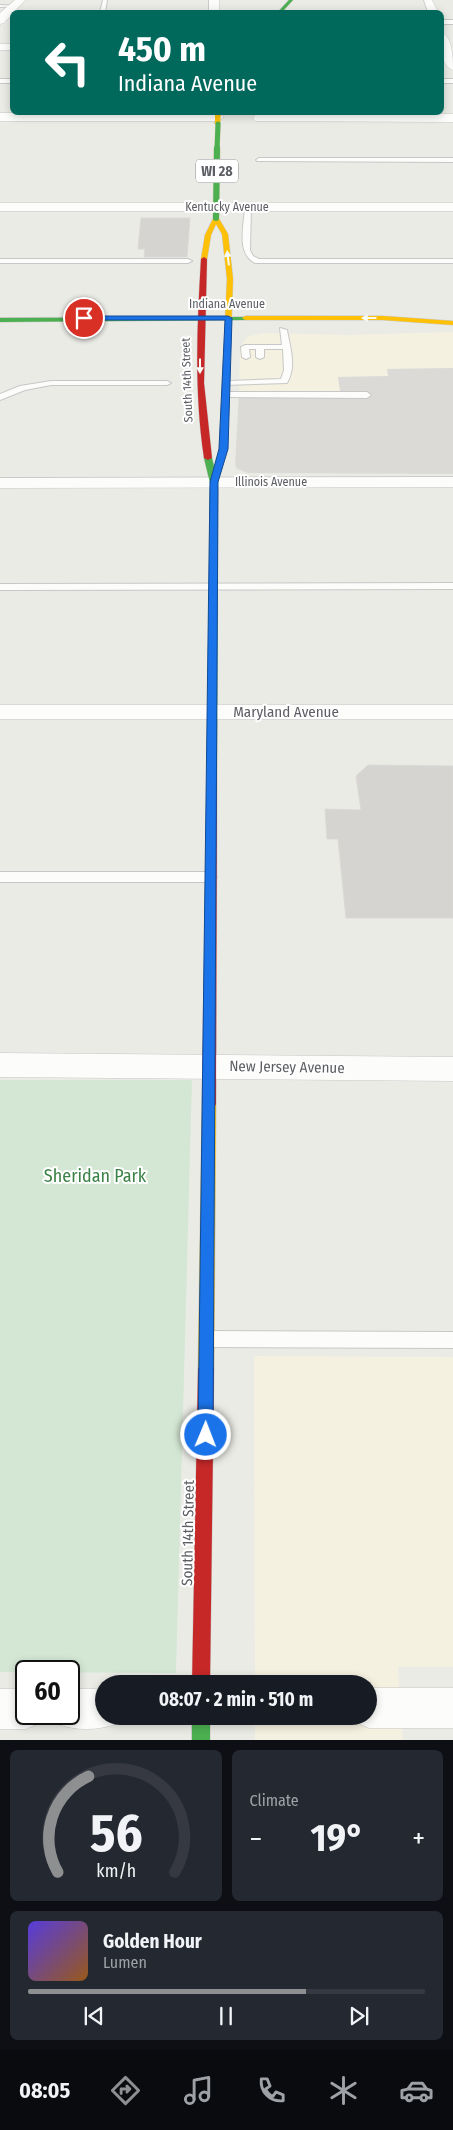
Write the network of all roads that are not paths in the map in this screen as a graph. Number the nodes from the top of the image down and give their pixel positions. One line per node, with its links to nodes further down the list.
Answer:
1 (291, 0): 4 (main road)
2 (18, 3): 3 (lane); 5 (street)
3 (0, 6)
4 (282, 10)
5 (0, 21)
6 (447, 47): 7 (street)
7 (453, 67)
8 (136, 115): 9 (street); 10 (street)
9 (0, 118)
10 (218, 118): 18 (main road, South 14th Street / WI 28, bridge)
11 (259, 118): 12 (street)
12 (453, 118)
13 (259, 160): 14 (lane)
14 (453, 160)
15 (0, 207): 16 (street, Kentucky Avenue)
16 (248, 207): 17 (street, Kentucky Avenue); 21 (lane)
17 (453, 207)
18 (216, 218): 22 (main road, South 14th Street / WI 28); 23 (main road, South 14th Street / WI 28, one-way to 18)
19 (0, 261): 20 (lane)
20 (188, 261)
21 (453, 261)
22 (200, 318): 23 (main road, Indiana Avenue); 24 (main road, Indiana Avenue); 27 (main road, South 14th Street / WI 28)
23 (228, 318): 25 (main road, Indiana Avenue, one-way to 23); 27 (main road, South 14th Street / WI 28)
24 (0, 320)
25 (453, 324): 29 (main road, Indiana Avenue)
26 (0, 327): 27 (main road, Indiana Avenue)
27 (209, 330): 39 (main road, South 14th Street / WI 28); 43 (main road, South 14th Street / WI 28, one-way to 43)
28 (283, 330): 31 (lane)
29 (317, 330)
30 (260, 347): 31 (lane); 32 (lane); 33 (lane)
31 (286, 347): 37 (lane)
32 (246, 357)
33 (260, 357)
34 (246, 370): 36 (lane)
35 (261, 370): 37 (lane)
36 (247, 382): 37 (lane); 39 (lane)
37 (262, 382)
38 (167, 383): 42 (lane)
39 (227, 383): 40 (main road, South 14th Street / WI 28)
40 (227, 395): 41 (lane); 43 (main road, South 14th Street / WI 28)
41 (367, 395)
42 (0, 397)
43 (214, 482): 44 (street, Illinois Avenue); 45 (street, Illinois Avenue); 46 (main road, South 14th Street / WI 28)
44 (453, 482)
45 (0, 483)
46 (213, 586): 47 (lane); 48 (lane); 50 (main road, South 14th Street / WI 28)
47 (453, 586)
48 (0, 587)
49 (0, 712): 50 (street, Maryland Avenue)
50 (212, 712): 51 (street, Maryland Avenue); 53 (main road, South 14th Street / WI 28)
51 (453, 712)
52 (0, 876): 53 (lane)
53 (211, 877): 55 (main road, South 14th Street / WI 28)
54 (0, 1065): 55 (street, New Jersey Avenue)
55 (210, 1066): 56 (street, New Jersey Avenue); 57 (main road, South 14th Street / WI 28)
56 (453, 1069)
57 (208, 1339): 58 (lane); 59 (main road, South 14th Street / WI 28)
58 (453, 1340)
59 (201, 1675)
60 (377, 1708): 61 (street)
61 (453, 1708)
62 (0, 1709): 63 (street)
63 (15, 1709)
64 (80, 1709): 65 (street)
65 (95, 1709)
66 (201, 1725): 67 (main road)
67 (200, 1740)

